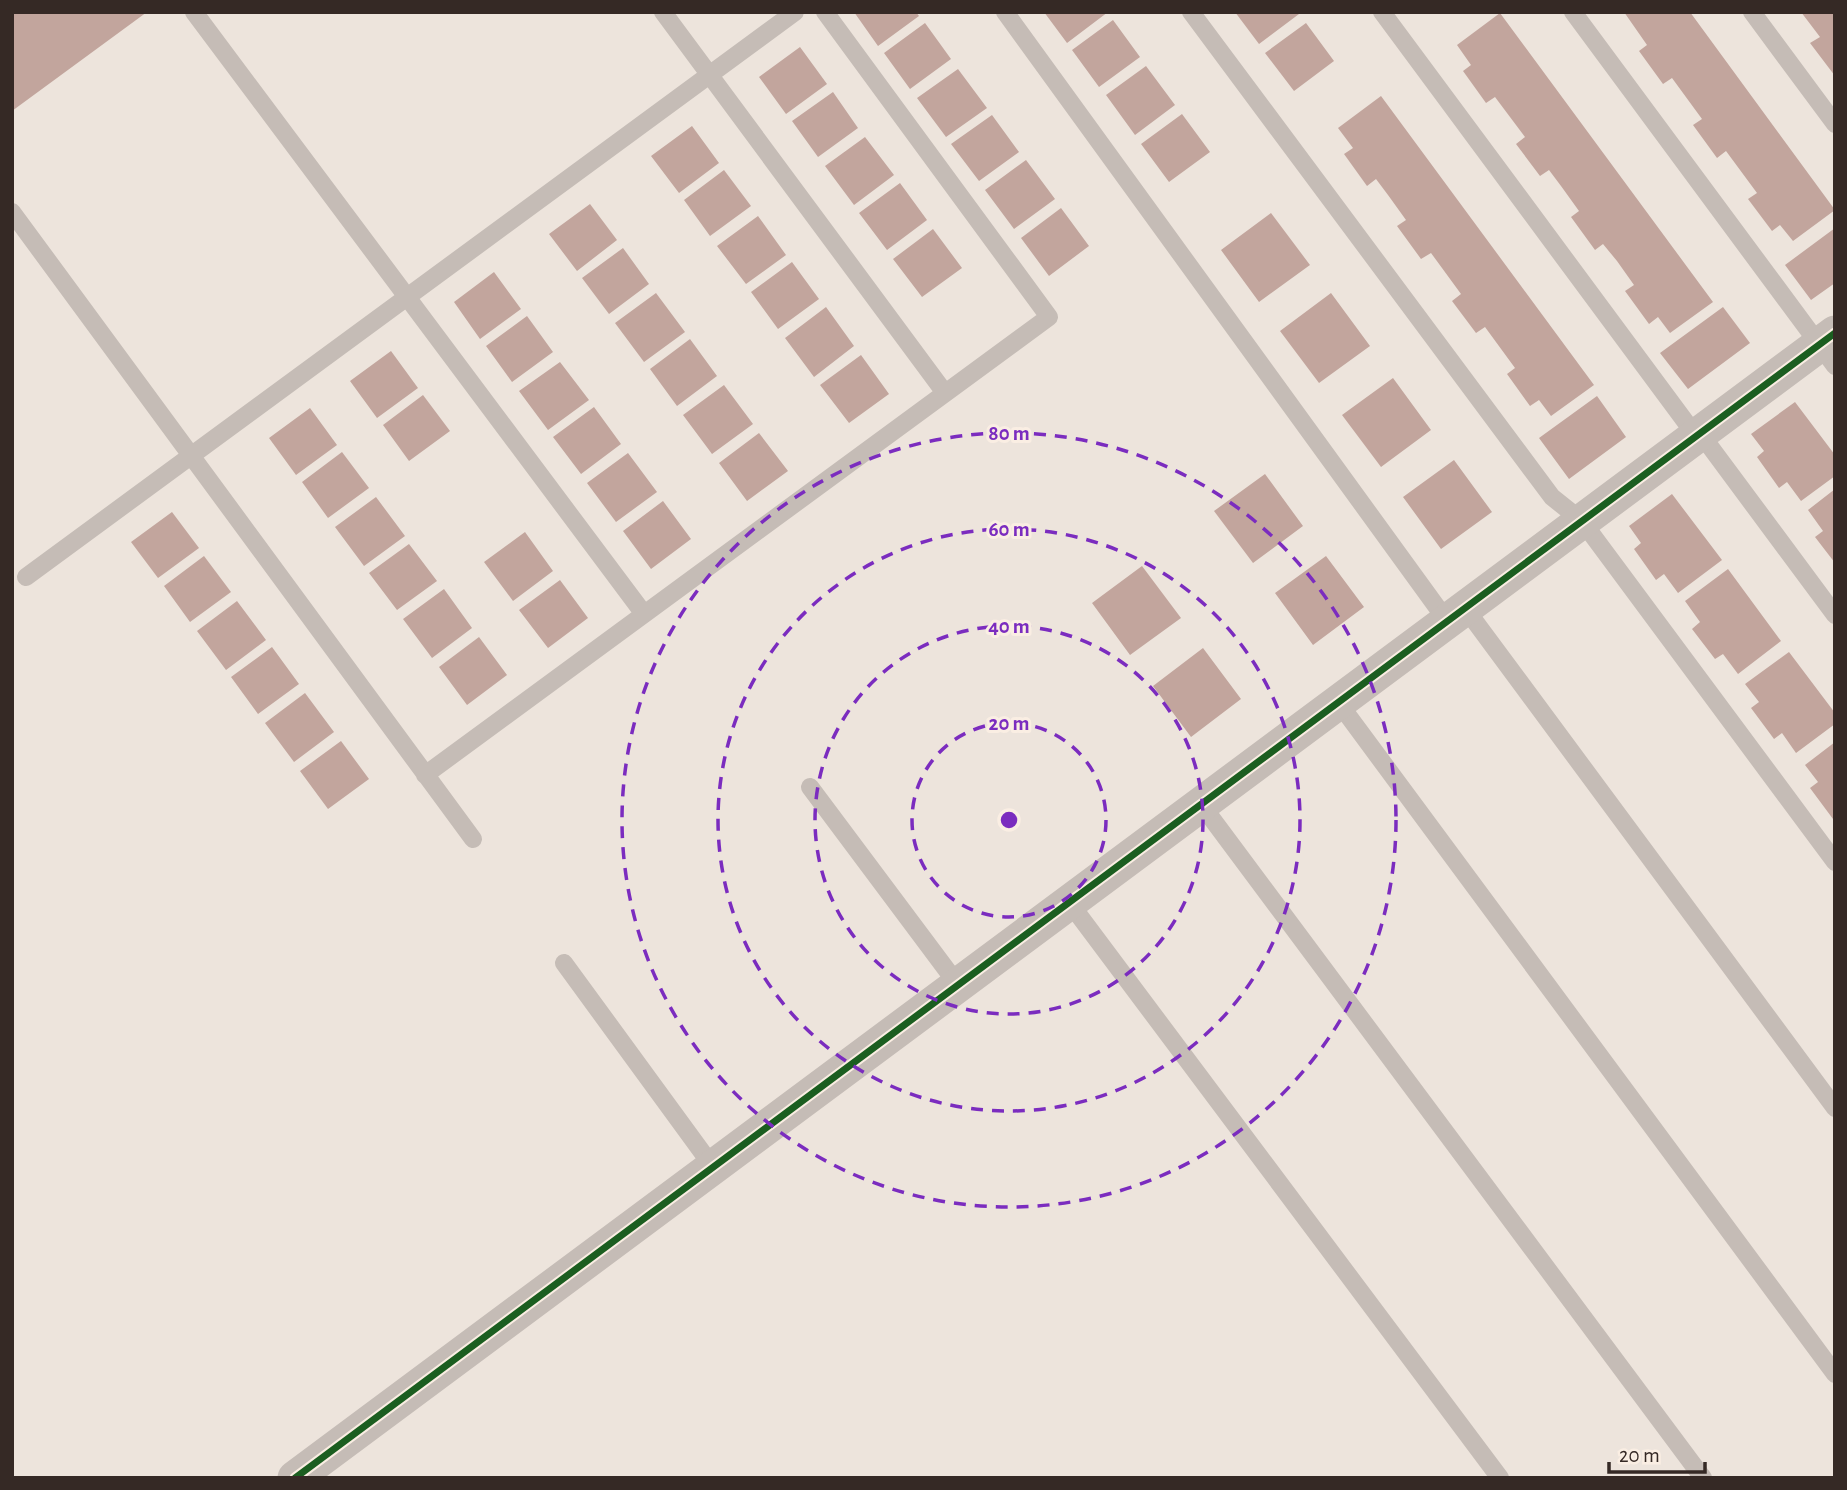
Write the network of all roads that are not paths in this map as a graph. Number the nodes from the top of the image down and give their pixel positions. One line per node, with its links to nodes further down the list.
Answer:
1 (194, 12): 13 (lane)
2 (663, 12): 10 (lane)
3 (794, 12): 10 (lane)
4 (825, 12): 15 (lane)
5 (1006, 12): 21 (lane)
6 (1191, 12): 18 (lane)
7 (1382, 12): 16 (lane)
8 (1573, 12): 14 (lane)
9 (1752, 12): 11 (lane)
10 (709, 75): 13 (lane); 15 (lane)
11 (1835, 124)
12 (12, 212): 17 (lane)
13 (407, 297): 17 (lane); 20 (lane)
14 (1830, 348): 16 (street)
15 (945, 393): 20 (lane)
16 (1698, 434): 18 (street); 22 (lane)
17 (191, 456): 19 (lane); 24 (lane)
18 (1582, 521): 21 (street); 28 (lane)
19 (26, 577)
20 (644, 614): 24 (lane)
21 (1456, 614): 23 (street); 32 (lane)
22 (1835, 615)
23 (1338, 702): 26 (street); 34 (lane)
24 (425, 775): 27 (lane)
25 (810, 787): 31 (lane)
26 (1200, 804): 29 (street); 37 (lane)
27 (473, 839)
28 (1835, 862)
29 (1069, 902): 31 (street); 36 (lane)
30 (564, 963): 33 (lane)
31 (958, 985): 33 (street)
32 (1835, 1108)
33 (713, 1167): 35 (street)
34 (1835, 1374)
35 (295, 1478)
36 (1500, 1478)
37 (1703, 1478)

